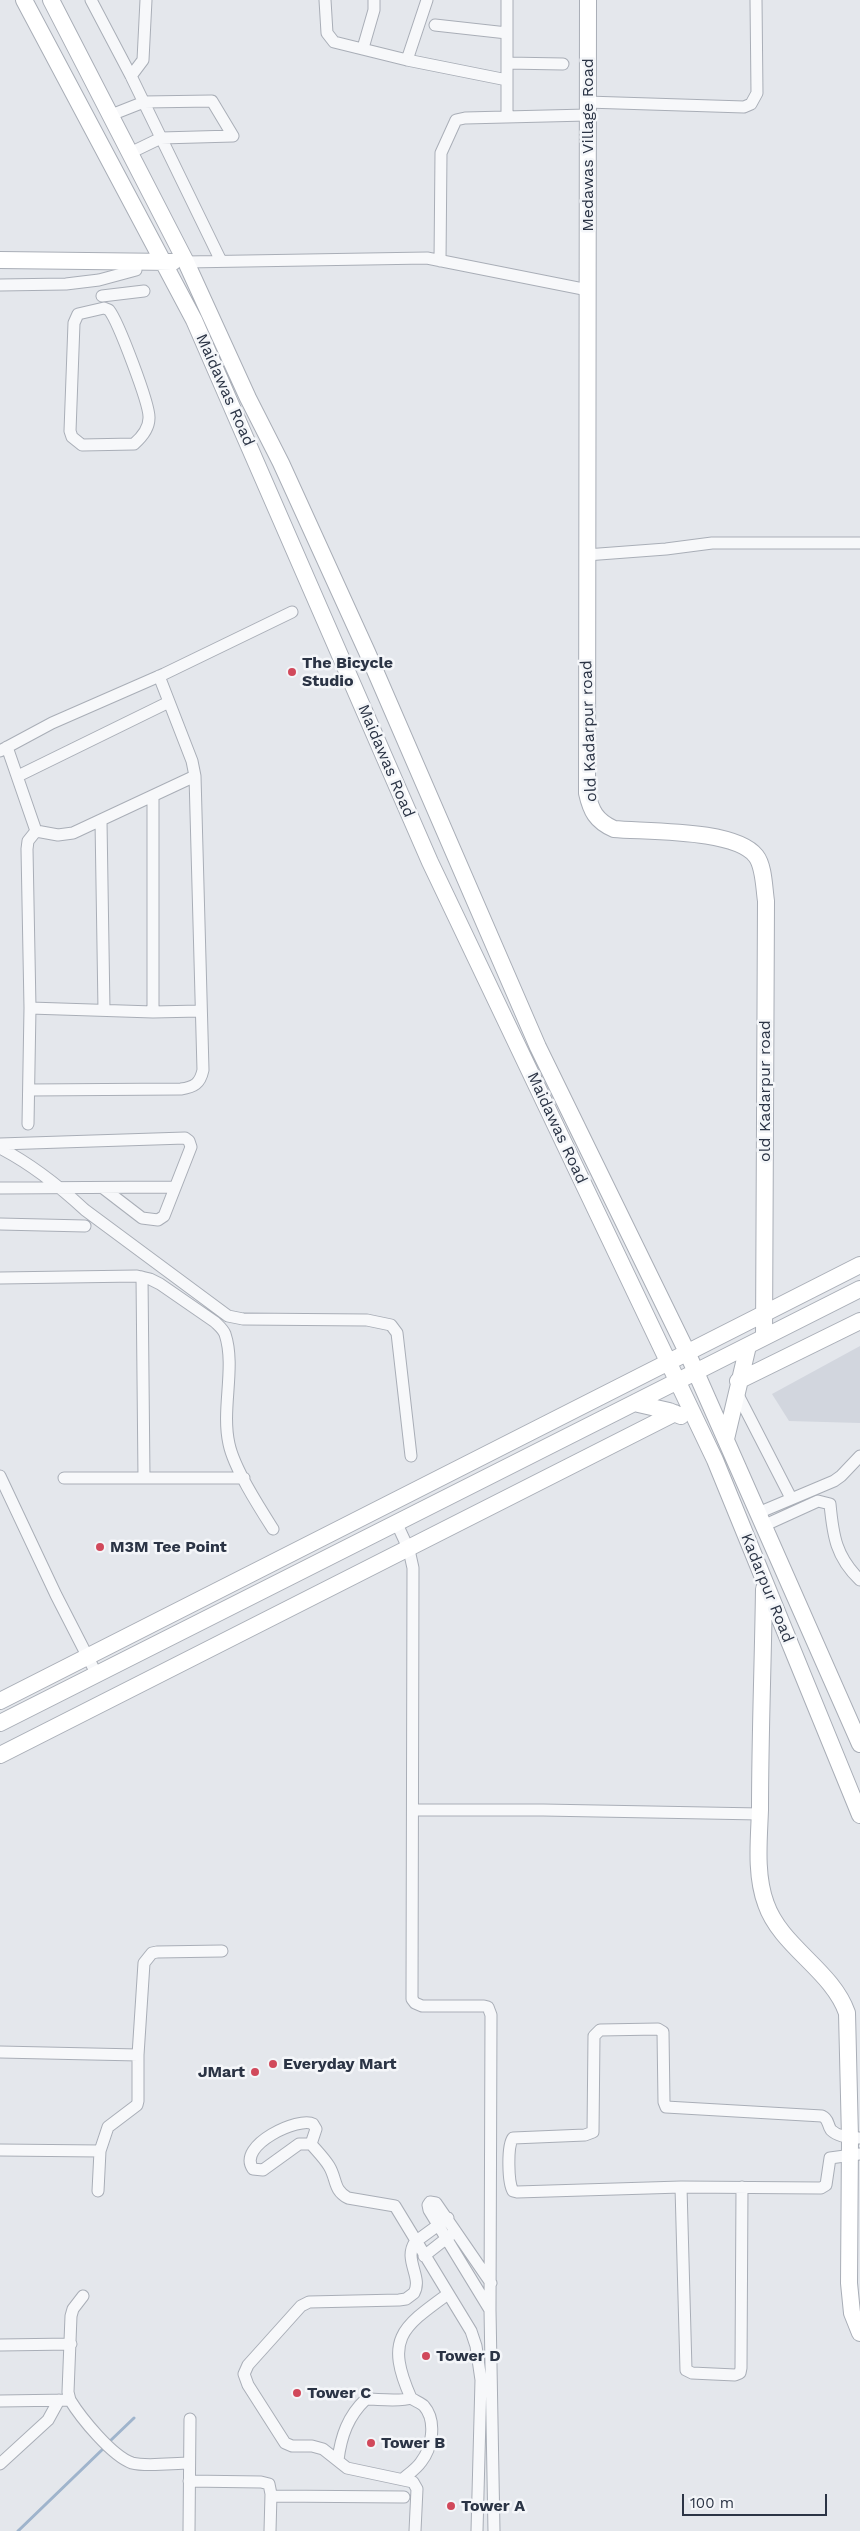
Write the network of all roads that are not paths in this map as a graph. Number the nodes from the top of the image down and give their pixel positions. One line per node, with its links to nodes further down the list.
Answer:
1 (24, 0): 28 (street, Maidawas Road)
2 (50, 0): 21 (street, Maidawas Road)
3 (91, 0): 17 (street)
4 (146, 0): 17 (street)
5 (325, 0): 13 (street)
6 (374, 0): 13 (street)
7 (427, 0): 14 (street)
8 (507, 0): 12 (street)
9 (588, 0): 20 (street, Medawas Village Road)
10 (756, 0): 20 (street)
11 (435, 25): 12 (street)
12 (507, 33): 15 (street)
13 (363, 48): 14 (street)
14 (407, 60): 18 (street)
15 (507, 63): 16 (street); 18 (street)
16 (563, 64)
17 (132, 76): 19 (street)
18 (507, 80): 22 (street)
19 (144, 102): 21 (street); 23 (street); 23 (street)
20 (587, 108): 22 (street); 33 (street, Medawas Village Road)
21 (111, 116): 24 (street, Maidawas Road)
22 (507, 117): 27 (street)
23 (161, 138): 24 (street); 26 (street)
24 (130, 153): 29 (street, Maidawas Road)
25 (0, 260): 28 (street)
26 (221, 261): 27 (street); 29 (street)
27 (440, 261): 33 (street)
28 (164, 262): 29 (street); 71 (street, Maidawas Road)
29 (186, 262): 70 (street, Maidawas Road)
30 (136, 270): 31 (street)
31 (99, 280): 32 (street); 35 (street)
32 (0, 285)
33 (588, 290): 38 (street, old Kadarpur road)
34 (144, 291): 35 (street)
35 (102, 296): 36 (street)
36 (104, 308): 36 (street)
37 (860, 543): 38 (street)
38 (586, 555): 66 (street, old Kadarpur road)
39 (292, 612): 40 (street)
40 (159, 676): 41 (street); 42 (street)
41 (169, 702): 43 (street); 44 (street)
42 (4, 749): 43 (street)
43 (18, 776): 47 (street)
44 (195, 776): 45 (street); 50 (street)
45 (153, 796): 46 (street); 51 (street)
46 (101, 821): 47 (street); 49 (street)
47 (36, 831): 48 (street)
48 (30, 1008): 49 (street); 52 (street)
49 (104, 1010): 51 (street)
50 (200, 1011): 51 (street); 52 (street)
51 (153, 1012)
52 (29, 1090): 53 (street)
53 (28, 1124)
54 (0, 1144): 56 (street)
55 (0, 1148): 58 (street)
56 (175, 1187): 59 (street); 59 (street)
57 (0, 1188): 58 (street)
58 (59, 1188): 59 (street); 79 (street)
59 (103, 1188)
60 (0, 1224): 61 (street)
61 (85, 1226)
62 (860, 1265): 66 (street)
63 (142, 1277): 64 (street); 83 (street); 84 (street)
64 (0, 1278)
65 (860, 1289): 68 (street)
66 (763, 1313): 68 (street, old Kadarpur road); 70 (street)
67 (860, 1321): 74 (street)
68 (764, 1337): 69 (street)
69 (748, 1346): 72 (street); 74 (street)
70 (687, 1352): 71 (street); 72 (street, Kadarpur Road)
71 (668, 1362): 73 (street, Kadarpur Road); 92 (street)
72 (696, 1372): 73 (street); 78 (street, Kadarpur Road)
73 (677, 1380): 75 (street); 77 (street, Kadarpur Road)
74 (737, 1386): 78 (street); 85 (street)
75 (634, 1403): 76 (street); 87 (street)
76 (675, 1413): 77 (street); 89 (street)
77 (701, 1431): 91 (street, Kadarpur Road)
78 (726, 1439): 86 (street, Kadarpur Road)
79 (411, 1456)
80 (860, 1456): 85 (street)
81 (0, 1476): 92 (street)
82 (64, 1478): 83 (street)
83 (144, 1478): 84 (street)
84 (244, 1478): 88 (street)
85 (788, 1499): 86 (street)
86 (760, 1520): 90 (street); 96 (street, Kadarpur Road)
87 (397, 1524): 89 (street); 93 (street)
88 (273, 1529)
89 (409, 1550): 97 (street); 98 (street)
90 (860, 1580)
91 (765, 1582): 99 (street); 100 (street, Kadarpur Road)
92 (87, 1656): 93 (street); 94 (street)
93 (97, 1675): 95 (street)
94 (0, 1701)
95 (0, 1723)
96 (860, 1744)
97 (0, 1755)
98 (413, 1810): 99 (street); 114 (street)
99 (760, 1814): 105 (street)
100 (860, 1815)
101 (222, 1951): 103 (street)
102 (0, 2052): 103 (street)
103 (138, 2055): 107 (street)
104 (311, 2144): 104 (street); 112 (street)
105 (855, 2146): 108 (street); 109 (street); 118 (street)
106 (0, 2150): 107 (street)
107 (100, 2151): 110 (street)
108 (681, 2187): 109 (street); 109 (street)
109 (742, 2188)
110 (98, 2191)
111 (452, 2235): 112 (street); 113 (street); 114 (street); 117 (street)
112 (415, 2242): 113 (street); 125 (street)
113 (424, 2256): 115 (street)
114 (491, 2283): 117 (street)
115 (448, 2294): 121 (street); 135 (street)
116 (83, 2296): 119 (street)
117 (490, 2310): 136 (street)
118 (860, 2334)
119 (71, 2344): 120 (street); 122 (street)
120 (0, 2345)
121 (411, 2398): 125 (street); 128 (street)
122 (65, 2400): 123 (street); 126 (street); 127 (street)
123 (0, 2401)
124 (190, 2419): 126 (street)
125 (338, 2460): 128 (street)
126 (189, 2463): 129 (street)
127 (0, 2464)
128 (404, 2478): 134 (street)
129 (189, 2481): 130 (street); 132 (street)
130 (271, 2496): 131 (street); 133 (street)
131 (404, 2497)
132 (189, 2531)
133 (270, 2531)
134 (416, 2531)
135 (477, 2531)
136 (494, 2531)

